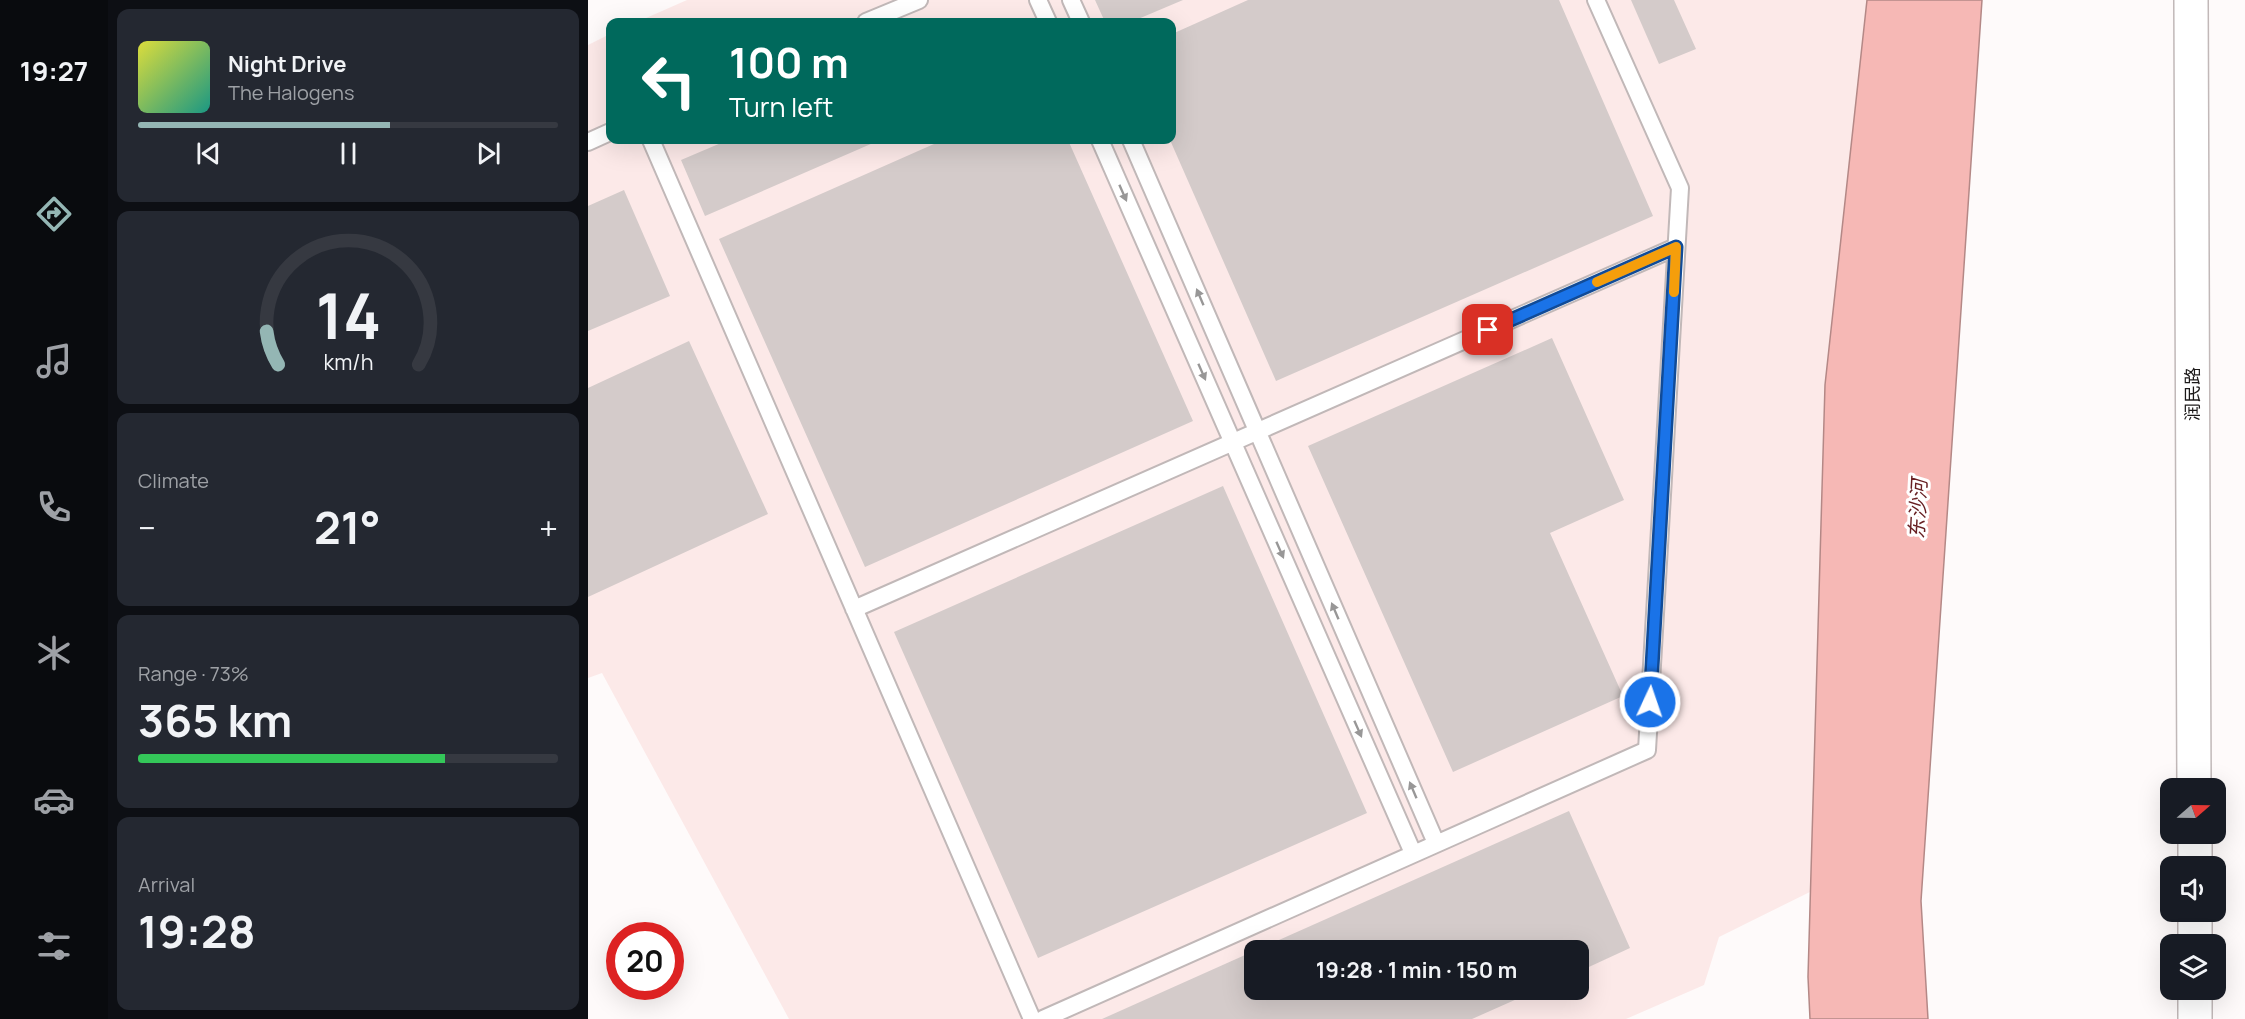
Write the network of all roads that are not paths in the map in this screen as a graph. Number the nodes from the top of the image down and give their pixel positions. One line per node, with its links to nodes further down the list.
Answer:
1 (919, 0): 6 (lane)
2 (1038, 0): 7 (lane)
3 (1071, 0): 8 (lane)
4 (1596, 0): 14 (lane)
5 (2192, 0): 18 (street, 润民路)
6 (876, 18)
7 (1046, 18)
8 (1079, 18)
9 (606, 134): 10 (lane)
10 (588, 142)
11 (653, 144): 17 (lane)
12 (1102, 144): 16 (lane, one-way to 16)
13 (1133, 144): 15 (lane, one-way to 13)
14 (1676, 247): 15 (lane); 19 (lane)
15 (1258, 432): 16 (lane); 19 (lane, one-way to 15)
16 (1233, 443): 17 (lane); 20 (lane, one-way to 20)
17 (854, 609): 22 (lane)
18 (2194, 778)
19 (1436, 843): 20 (lane)
20 (1413, 853): 23 (lane)
21 (2195, 1000): 24 (street)
22 (1032, 1019)
23 (1042, 1019)
24 (2195, 1019)

